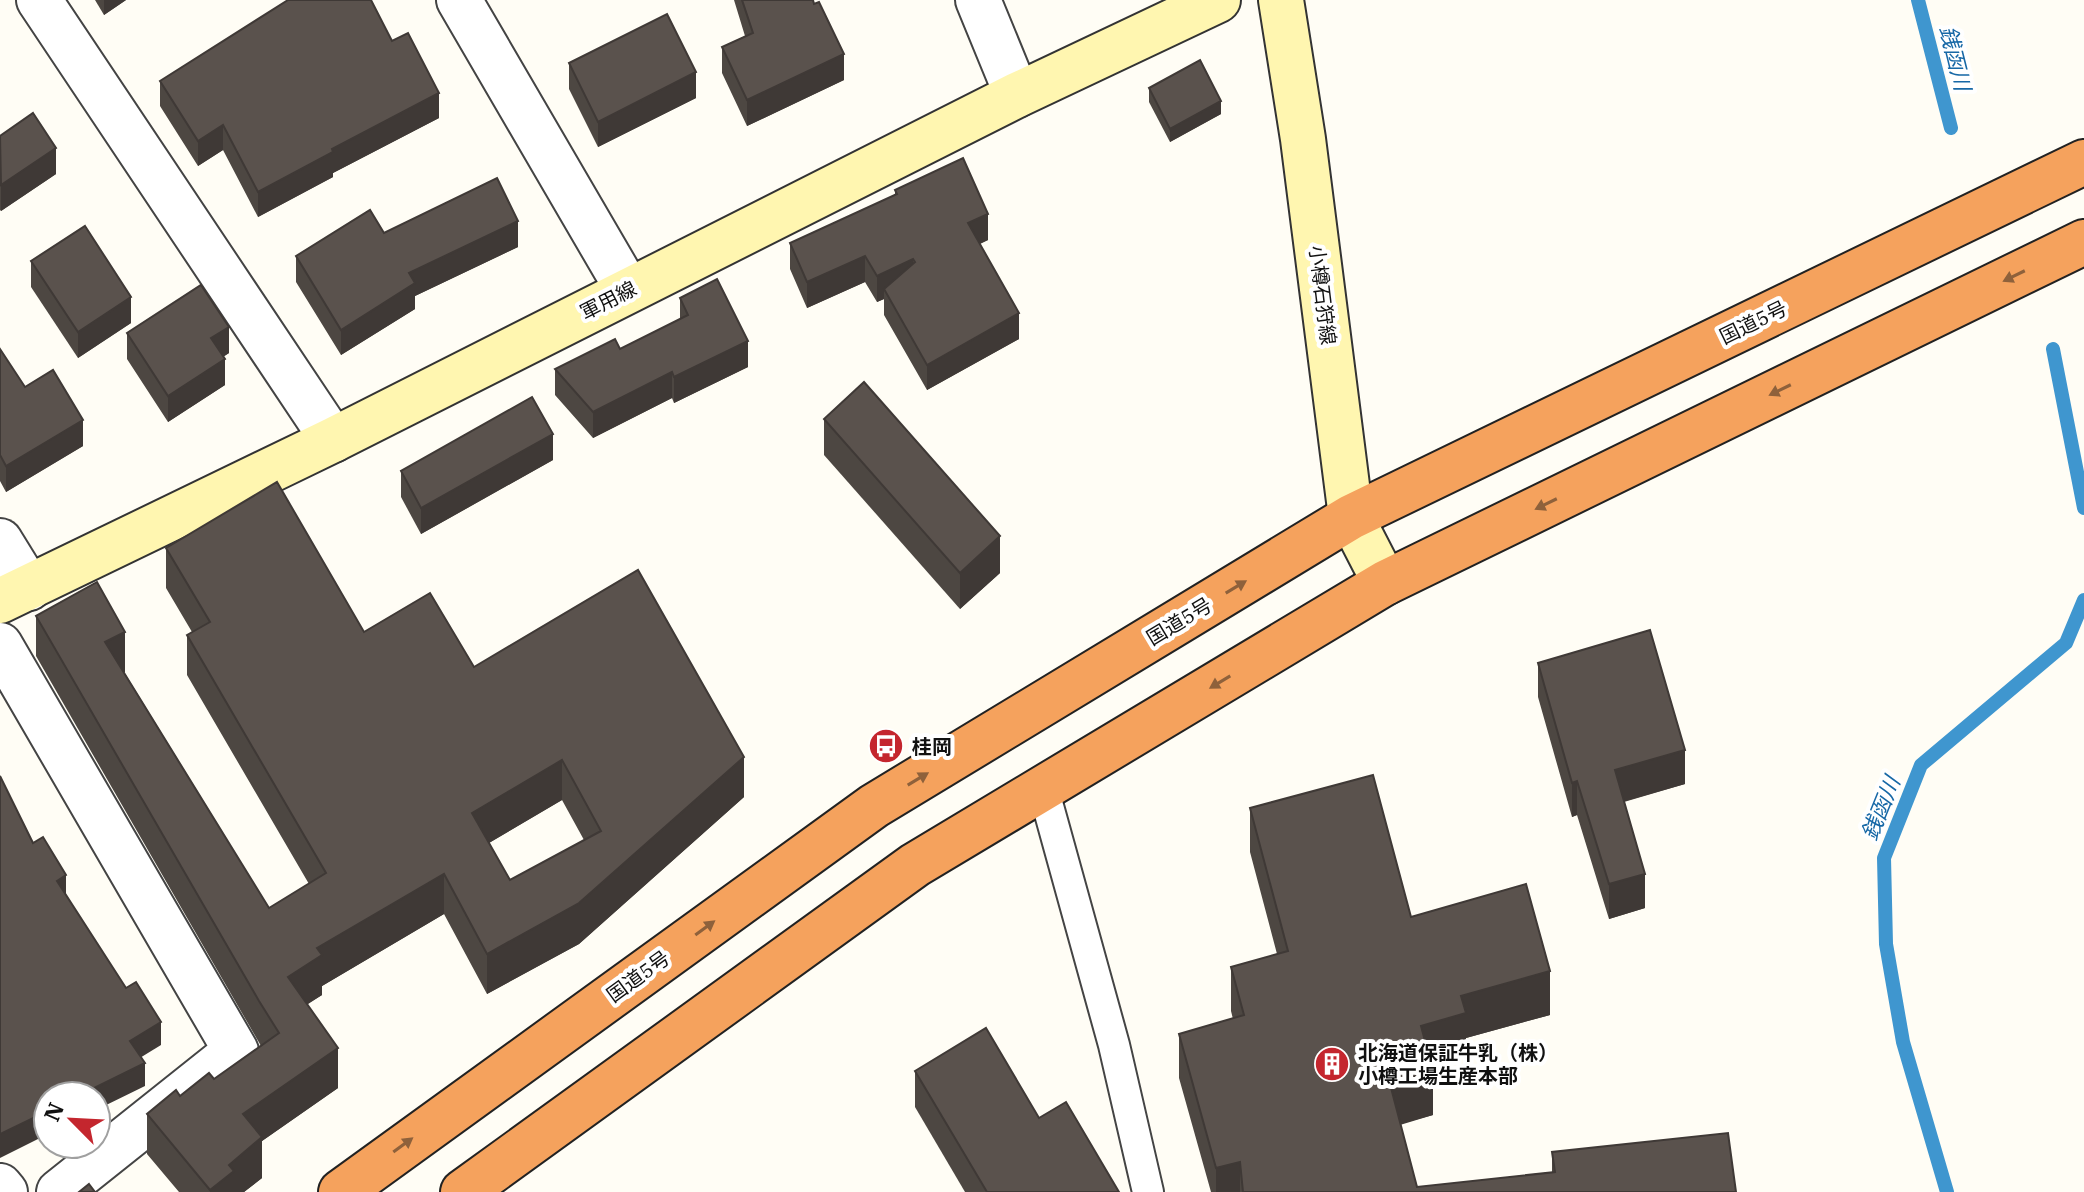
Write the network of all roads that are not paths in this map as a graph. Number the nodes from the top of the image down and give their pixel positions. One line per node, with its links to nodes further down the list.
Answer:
1 (39, 0): 10 (street)
2 (459, 0): 9 (street)
3 (978, 0): 6 (street)
4 (1218, 0): 6 (street, 軍用線)
5 (1281, 0): 11 (street, 小樽石狩線)
6 (1017, 95): 9 (street, 軍用線)
7 (2084, 162): 11 (highway, 国道5号)
8 (2084, 242): 13 (highway, one-way to 13)
9 (628, 290): 10 (street, 軍用線)
10 (333, 440): 14 (street, 軍用線)
11 (1351, 517): 13 (street, 小樽石狩線); 20 (highway, 国道5号, one-way to 11)
12 (0, 541): 14 (street)
13 (1385, 583): 16 (highway, one-way to 16)
14 (14, 595)
15 (0, 645): 19 (street)
16 (1043, 788): 21 (highway); 22 (lane)
17 (0, 1186): 18 (street)
18 (5, 1192)
19 (59, 1192)
20 (341, 1192)
21 (463, 1192)
22 (1148, 1192)

